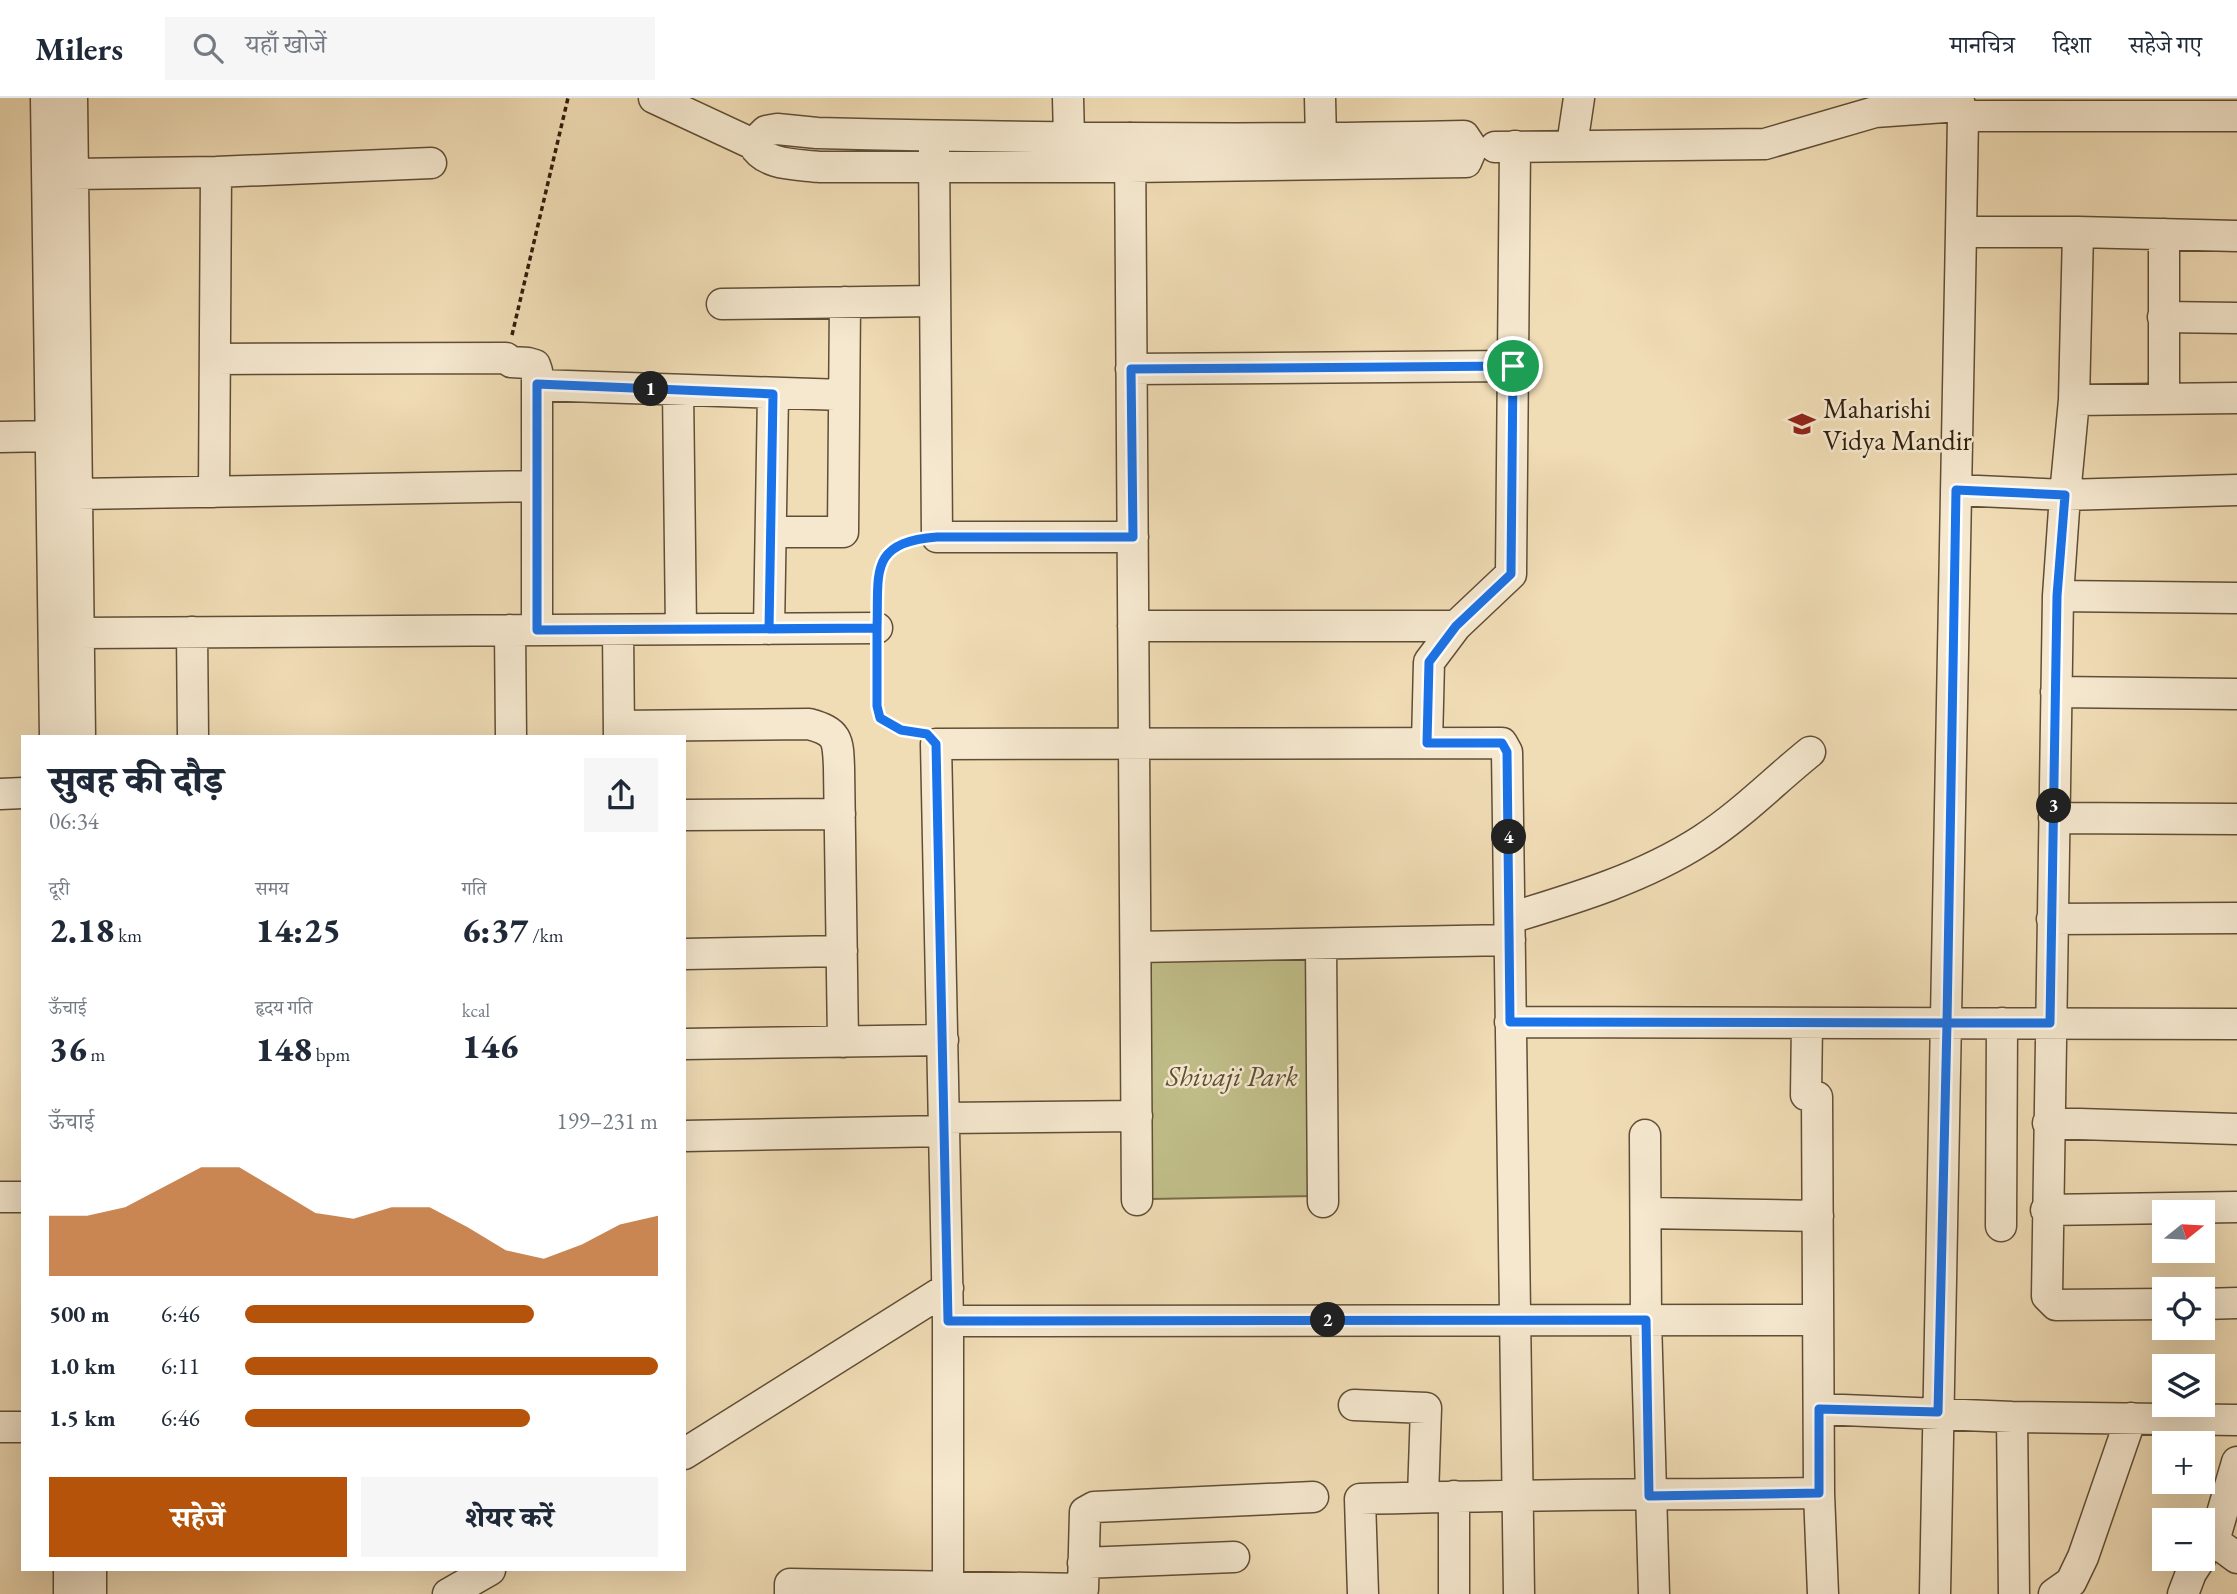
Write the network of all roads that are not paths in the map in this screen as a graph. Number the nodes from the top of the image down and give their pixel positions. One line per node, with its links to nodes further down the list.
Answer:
1 (46, 98): 41 (street)
2 (72, 98): 21 (street)
3 (654, 98): 13 (street)
4 (1069, 98): 11 (street)
5 (1320, 98): 12 (street)
6 (1579, 98): 14 (street)
7 (1874, 105): 8 (street); 14 (street)
8 (1960, 107): 9 (street); 22 (street)
9 (2237, 116)
10 (935, 136): 11 (street); 13 (street); 19 (street)
11 (1069, 138): 17 (street)
12 (1321, 139): 16 (street); 17 (street)
13 (753, 144): 19 (street)
14 (1572, 145): 15 (street)
15 (1515, 146): 16 (street); 32 (street)
16 (1467, 149): 17 (street)
17 (1130, 153): 19 (street); 33 (street)
18 (431, 163): 20 (street)
19 (934, 168): 27 (street)
20 (216, 172): 21 (street); 31 (street)
21 (73, 173): 47 (street)
22 (1961, 232): 23 (street); 44 (street)
23 (2078, 232): 24 (street); 40 (street)
24 (2164, 234): 25 (street); 29 (street)
25 (2237, 236)
26 (845, 302): 27 (street); 28 (street); 37 (street)
27 (934, 302): 50 (street)
28 (722, 304)
29 (2163, 317): 30 (street); 38 (street)
30 (2237, 318)
31 (215, 359): 34 (street); 46 (street)
32 (1513, 366): 33 (street); 54 (street)
33 (1131, 369): 50 (street)
34 (537, 384): 35 (street); 43 (street)
35 (678, 390): 36 (street); 56 (street)
36 (773, 394): 37 (street); 49 (street)
37 (844, 395): 49 (street)
38 (2164, 398): 39 (street); 40 (street)
39 (2237, 398)
40 (2074, 400): 48 (street)
41 (51, 436): 42 (street); 65 (street)
42 (0, 437)
43 (537, 486): 46 (street); 58 (street)
44 (1956, 490): 48 (street); 87 (street)
45 (2237, 490): 48 (street)
46 (214, 492): 47 (street)
47 (77, 494): 61 (street)
48 (2065, 495): 51 (street)
49 (771, 532): 57 (street)
50 (1133, 537): 53 (street)
51 (2057, 596): 52 (street); 62 (street)
52 (2237, 598)
53 (1133, 626): 54 (street); 70 (street)
54 (1456, 626): 69 (street)
55 (877, 628): 57 (street)
56 (681, 629): 57 (street); 59 (street)
57 (769, 629)
58 (523, 630): 59 (street); 60 (street); 68 (street)
59 (618, 630): 64 (street)
60 (192, 632): 61 (street); 67 (street)
61 (79, 633): 66 (street)
62 (2056, 692): 63 (street); 76 (street)
63 (2237, 694)
64 (620, 731): 75 (street)
65 (55, 735)
66 (80, 735)
67 (193, 735)
68 (511, 735)
69 (1427, 743): 70 (street); 80 (street)
70 (1134, 744): 82 (street); 91 (street)
71 (1810, 752): 80 (street)
72 (21, 793): 73 (street)
73 (0, 794)
74 (686, 814): 75 (street)
75 (840, 814): 83 (street)
76 (2054, 818): 77 (street); 79 (street)
77 (2237, 819)
78 (2237, 918): 79 (street)
79 (2052, 919): 89 (street)
80 (1510, 929): 81 (street); 85 (street)
81 (1321, 944): 82 (street); 103 (street)
82 (1136, 947): 94 (street)
83 (842, 951): 84 (street); 92 (street)
84 (686, 954)
85 (1510, 1022): 86 (street); 113 (street)
86 (1807, 1023): 87 (street); 107 (street)
87 (1947, 1023): 88 (street); 119 (street)
88 (2002, 1023): 89 (street); 108 (street)
89 (2050, 1023): 90 (street); 95 (street)
90 (2237, 1024)
91 (943, 1040): 92 (street); 96 (street)
92 (843, 1042): 93 (street)
93 (686, 1044)
94 (1137, 1116): 96 (street); 102 (street)
95 (2048, 1122): 97 (street); 105 (street)
96 (944, 1125): 99 (street); 109 (street)
97 (2237, 1129)
98 (1645, 1135): 106 (street)
99 (686, 1136)
100 (0, 1197): 101 (street)
101 (21, 1197)
102 (1138, 1200)
103 (1323, 1202)
104 (2237, 1207): 105 (street)
105 (2046, 1210): 111 (street)
106 (1646, 1213): 107 (street); 114 (street)
107 (1818, 1216): 115 (street)
108 (2001, 1226)
109 (948, 1288): 116 (street); 125 (street)
110 (2237, 1303): 112 (street)
111 (2152, 1304)
112 (2215, 1304)
113 (1515, 1320): 114 (street); 116 (street); 128 (street)
114 (1646, 1320): 115 (street); 130 (street)
115 (1818, 1320): 118 (street)
116 (948, 1321): 142 (street)
117 (1354, 1405): 132 (street)
118 (1819, 1409): 119 (street); 127 (street)
119 (1938, 1412): 120 (street); 152 (street)
120 (2012, 1417): 121 (street); 153 (street)
121 (2131, 1418): 122 (street); 154 (street)
122 (2237, 1420)
123 (0, 1427): 124 (street)
124 (21, 1427)
125 (686, 1453)
126 (2237, 1462): 133 (street)
127 (1819, 1493): 130 (street); 151 (street)
128 (1517, 1494): 129 (street); 130 (street); 149 (street)
129 (1454, 1496): 132 (street); 148 (street)
130 (1649, 1496): 150 (street)
131 (1313, 1497): 141 (street)
132 (1423, 1497): 147 (street)
133 (2215, 1526)
134 (2215, 1544): 136 (street)
135 (1234, 1557): 141 (street)
136 (2237, 1558)
137 (69, 1571): 143 (street)
138 (91, 1571): 144 (street)
139 (488, 1571): 145 (street)
140 (2192, 1571): 155 (street)
141 (1080, 1584): 142 (street)
142 (948, 1587): 146 (street)
143 (69, 1594)
144 (91, 1594)
145 (448, 1594)
146 (790, 1594)
147 (1363, 1594)
148 (1454, 1594)
149 (1519, 1594)
150 (1654, 1594)
151 (1823, 1594)
152 (1935, 1594)
153 (2014, 1594)
154 (2054, 1594)
155 (2183, 1594)

